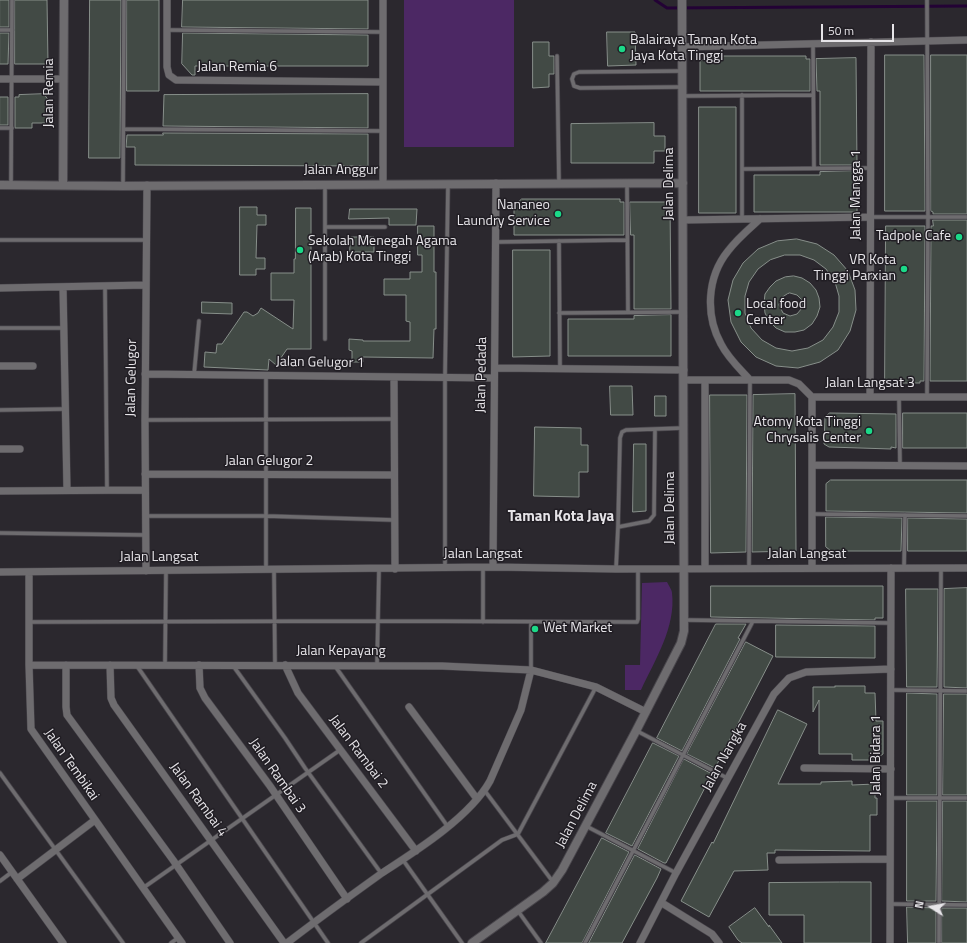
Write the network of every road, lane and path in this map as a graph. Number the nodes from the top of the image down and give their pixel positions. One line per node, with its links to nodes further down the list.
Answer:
1 (12, 0): 9 (lane)
2 (64, 0): 21 (street, Jalan Remia)
3 (124, 0): 29 (lane)
4 (167, 0): 10 (street, Jalan Remia 6)
5 (383, 0): 11 (street)
6 (682, 0): 16 (street, Jalan Delima)
7 (927, 0): 13 (lane)
8 (0, 30): 9 (lane)
9 (12, 30): 20 (lane)
10 (167, 30): 11 (lane); 22 (street, Jalan Remia 6)
11 (383, 32): 22 (street)
12 (967, 40): 13 (street)
13 (926, 41): 14 (street); 48 (lane)
14 (871, 42): 15 (street); 32 (street, Jalan Mangga 1)
15 (813, 43): 16 (street); 25 (lane)
16 (682, 47): 18 (street, Jalan Delima)
17 (557, 56): 35 (lane)
18 (682, 71): 23 (street, Jalan Delima); 23 (lane)
19 (0, 79): 20 (street)
20 (12, 79): 21 (street); 28 (lane)
21 (63, 79): 43 (street, Jalan Remia)
22 (383, 82): 30 (street)
23 (682, 87): 26 (street, Jalan Delima)
24 (742, 95): 25 (lane); 26 (lane); 33 (lane)
25 (813, 95): 31 (lane)
26 (682, 96): 37 (street, Jalan Delima)
27 (0, 128): 28 (lane)
28 (12, 128): 42 (lane)
29 (124, 129): 30 (lane); 45 (lane)
30 (383, 132): 39 (street)
31 (814, 168): 32 (lane); 33 (lane)
32 (870, 168): 47 (street, Jalan Mangga 1)
33 (742, 169): 49 (lane)
34 (496, 183): 35 (street, Jalan Anggur); 40 (street, Jalan Anggur); 58 (street, Jalan Pedada)
35 (559, 183): 36 (street, Jalan Anggur)
36 (627, 183): 37 (street, Jalan Anggur); 56 (lane)
37 (683, 183): 51 (street, Jalan Delima)
38 (325, 184): 39 (street, Jalan Anggur); 44 (street, Jalan Anggur); 52 (lane)
39 (383, 184): 40 (street, Jalan Anggur)
40 (448, 184): 79 (lane)
41 (0, 185): 42 (street, Jalan Anggur)
42 (11, 185): 43 (street, Jalan Anggur)
43 (63, 185): 45 (street, Jalan Anggur)
44 (147, 185): 45 (street, Jalan Anggur); 55 (street, Jalan Gelugor)
45 (123, 186)
46 (967, 216): 48 (lane)
47 (870, 217): 48 (lane); 50 (street); 85 (street, Jalan Mangga 1)
48 (928, 217): 87 (lane)
49 (742, 219): 50 (street); 51 (street)
50 (760, 219): 82 (street)
51 (683, 220): 64 (street, Jalan Delima)
52 (325, 227): 53 (lane); 69 (lane)
53 (384, 227)
54 (0, 240): 55 (lane)
55 (146, 240): 59 (street, Jalan Gelugor)
56 (627, 240): 57 (lane); 63 (lane)
57 (559, 241): 58 (lane); 65 (lane)
58 (496, 242): 72 (street, Jalan Pedada)
59 (146, 285): 60 (street); 75 (street, Jalan Gelugor)
60 (105, 286): 61 (street); 105 (lane)
61 (63, 287): 62 (street); 68 (street)
62 (0, 288)
63 (628, 312): 64 (lane); 65 (lane)
64 (683, 312): 74 (street, Jalan Delima)
65 (559, 313): 73 (lane)
66 (199, 321): 76 (lane)
67 (0, 328): 68 (lane)
68 (64, 328): 89 (street)
69 (324, 339)
70 (0, 366): 71 (street)
71 (33, 366)
72 (495, 368): 73 (street); 80 (street, Jalan Pedada)
73 (560, 369): 74 (street)
74 (684, 370): 81 (street, Jalan Delima)
75 (145, 374): 76 (street, Jalan Gelugor 1); 92 (street, Jalan Gelugor)
76 (194, 375): 77 (street, Jalan Gelugor 1)
77 (266, 376): 78 (street, Jalan Gelugor 1); 93 (lane)
78 (394, 377): 79 (street, Jalan Gelugor 1); 91 (street)
79 (445, 377): 80 (street, Jalan Gelugor 1); 118 (lane)
80 (494, 378): 117 (street, Jalan Pedada)
81 (684, 380): 83 (street, Jalan Langsat 3); 94 (street, Jalan Delima)
82 (750, 380): 83 (street, Jalan Langsat 3); 84 (street, Jalan Langsat 3); 123 (lane)
83 (705, 381): 122 (street)
84 (812, 397): 85 (street, Jalan Langsat 3); 98 (street)
85 (870, 397): 86 (street, Jalan Langsat 3)
86 (899, 397): 87 (street, Jalan Langsat 3); 99 (lane)
87 (927, 397): 88 (street, Jalan Langsat 3)
88 (967, 397)
89 (65, 409): 90 (lane); 104 (street)
90 (0, 410)
91 (394, 419): 93 (lane); 103 (street)
92 (144, 420): 93 (lane); 101 (street, Jalan Gelugor)
93 (266, 420): 102 (lane)
94 (684, 428): 95 (lane); 121 (street, Jalan Delima)
95 (655, 430): 114 (lane); 114 (lane)
96 (20, 448): 97 (street)
97 (0, 449)
98 (813, 465): 99 (street); 108 (street)
99 (900, 466): 100 (street)
100 (967, 466)
101 (145, 474): 102 (street, Jalan Gelugor 2); 106 (street, Jalan Gelugor)
102 (267, 475): 103 (street, Jalan Gelugor 2); 111 (lane)
103 (394, 475): 113 (street)
104 (67, 490): 105 (street); 107 (street)
105 (107, 490): 106 (street)
106 (145, 490): 110 (street, Jalan Gelugor)
107 (0, 491)
108 (812, 514): 109 (lane); 124 (street)
109 (905, 515): 112 (lane); 126 (lane)
110 (145, 516): 111 (lane); 116 (street, Jalan Gelugor)
111 (266, 516): 113 (lane); 133 (lane)
112 (967, 516)
113 (394, 520): 130 (street)
114 (618, 527): 131 (lane)
115 (0, 533): 116 (lane)
116 (146, 535): 134 (street, Jalan Gelugor)
117 (493, 567): 119 (street, Jalan Langsat); 131 (street, Jalan Langsat)
118 (445, 568): 119 (street, Jalan Langsat); 130 (street, Jalan Langsat)
119 (484, 568): 143 (lane)
120 (638, 568): 121 (street, Jalan Langsat); 131 (street, Jalan Langsat); 144 (lane)
121 (684, 568): 122 (street, Jalan Langsat); 137 (street, Jalan Delima)
122 (705, 568): 123 (street, Jalan Langsat)
123 (749, 568): 124 (street, Jalan Langsat)
124 (812, 568): 125 (street, Jalan Langsat)
125 (891, 568): 126 (street, Jalan Langsat); 145 (street, Jalan Bidara 1)
126 (904, 568): 127 (street, Jalan Langsat)
127 (941, 568): 128 (street, Jalan Langsat); 161 (lane)
128 (967, 568)
129 (378, 569): 130 (street, Jalan Langsat); 133 (street, Jalan Langsat); 140 (lane)
130 (395, 569)
131 (616, 569)
132 (166, 570): 133 (street, Jalan Langsat); 134 (street, Jalan Langsat); 138 (lane)
133 (270, 570): 139 (lane)
134 (146, 571): 136 (street, Jalan Langsat)
135 (0, 572): 136 (street, Jalan Langsat)
136 (29, 572): 142 (street, Jalan Tembikai)
137 (685, 620): 141 (lane); 164 (street, Jalan Delima)
138 (165, 621): 139 (lane); 142 (lane); 150 (lane)
139 (274, 621): 140 (lane); 153 (lane)
140 (378, 621): 143 (lane); 156 (lane)
141 (753, 621): 145 (lane); 167 (lane)
142 (29, 622): 146 (street, Jalan Tembikai)
143 (484, 622): 144 (lane)
144 (531, 622): 158 (lane)
145 (891, 623): 157 (street, Jalan Bidara 1)
146 (29, 665): 147 (street, Jalan Kepayang); 180 (street, Jalan Tembikai)
147 (66, 665): 148 (street, Jalan Kepayang); 192 (street)
148 (110, 665): 149 (street, Jalan Kepayang); 184 (street, Jalan Rambai 4)
149 (136, 665): 150 (street, Jalan Kepayang); 179 (lane)
150 (165, 665): 151 (street, Jalan Kepayang)
151 (199, 665): 152 (street, Jalan Kepayang); 174 (street, Jalan Rambai 3)
152 (233, 665): 153 (street, Jalan Kepayang); 171 (lane)
153 (275, 665): 154 (street, Jalan Kepayang)
154 (285, 665): 155 (street, Jalan Kepayang); 166 (street, Jalan Rambai 2)
155 (335, 666): 156 (street, Jalan Kepayang); 182 (lane)
156 (378, 666): 158 (street, Jalan Kepayang)
157 (891, 669): 160 (street, Jalan Bidara 1); 172 (street, Jalan Nangka)
158 (531, 670): 159 (street, Jalan Kepayang); 173 (street)
159 (596, 687): 164 (street, Jalan Kepayang); 183 (lane)
160 (891, 690): 161 (lane); 169 (street, Jalan Bidara 1)
161 (941, 691): 162 (lane); 176 (lane)
162 (967, 691)
163 (409, 707): 178 (street)
164 (646, 712): 165 (street, Jalan Delima)
165 (636, 731): 167 (lane); 181 (street, Jalan Delima)
166 (340, 750): 171 (lane); 186 (street, Jalan Rambai 2)
167 (683, 756): 172 (lane); 187 (lane)
168 (804, 768): 169 (street)
169 (890, 769): 175 (street, Jalan Bidara 1)
170 (0, 773): 185 (lane)
171 (308, 773): 174 (lane); 195 (lane)
172 (728, 779): 194 (street, Jalan Nangka)
173 (485, 791): 178 (street); 183 (lane)
174 (276, 796): 179 (lane); 201 (street, Jalan Rambai 3)
175 (890, 798): 176 (lane); 189 (street, Jalan Bidara 1)
176 (940, 798): 177 (lane); 204 (lane)
177 (967, 798)
178 (477, 799): 182 (street)
179 (242, 819): 184 (lane); 207 (lane)
180 (95, 820): 185 (street); 199 (street, Jalan Tembikai)
181 (586, 826): 187 (lane); 198 (street, Jalan Delima)
182 (448, 827): 186 (street)
183 (518, 834): 198 (lane); 200 (lane)
184 (211, 841): 192 (lane); 214 (street, Jalan Rambai 4)
185 (55, 850): 196 (street); 211 (lane)
186 (416, 851): 190 (street)
187 (633, 851): 194 (lane); 219 (lane)
188 (0, 855): 193 (street)
189 (890, 859): 191 (street); 203 (street, Jalan Bidara 1)
190 (403, 860): 195 (street); 200 (lane)
191 (779, 860)
192 (176, 865): 199 (lane); 213 (street)
193 (12, 872): 196 (street); 197 (lane)
194 (676, 873): 202 (street, Jalan Nangka)
195 (382, 874): 201 (street)
196 (17, 879): 210 (street)
197 (0, 880)
198 (553, 883): 206 (street, Jalan Delima)
199 (143, 888): 208 (street, Jalan Tembikai)
200 (426, 895): 216 (lane); 217 (lane)
201 (347, 899): 207 (street)
202 (662, 903): 220 (street, Jalan Nangka); 221 (street)
203 (890, 904): 204 (lane); 222 (street, Jalan Bidara 1)
204 (940, 904): 205 (lane); 223 (lane)
205 (967, 905)
206 (518, 911): 209 (street, Jalan Delima); 218 (lane)
207 (314, 922): 214 (street); 215 (lane)
208 (180, 940): 212 (lane)
209 (475, 942)
210 (63, 943)
211 (123, 943)
212 (172, 943)
213 (230, 943)
214 (285, 943)
215 (328, 943)
216 (361, 943)
217 (462, 943)
218 (541, 943)
219 (585, 943)
220 (640, 943)
221 (719, 943)
222 (890, 943)
223 (939, 943)

